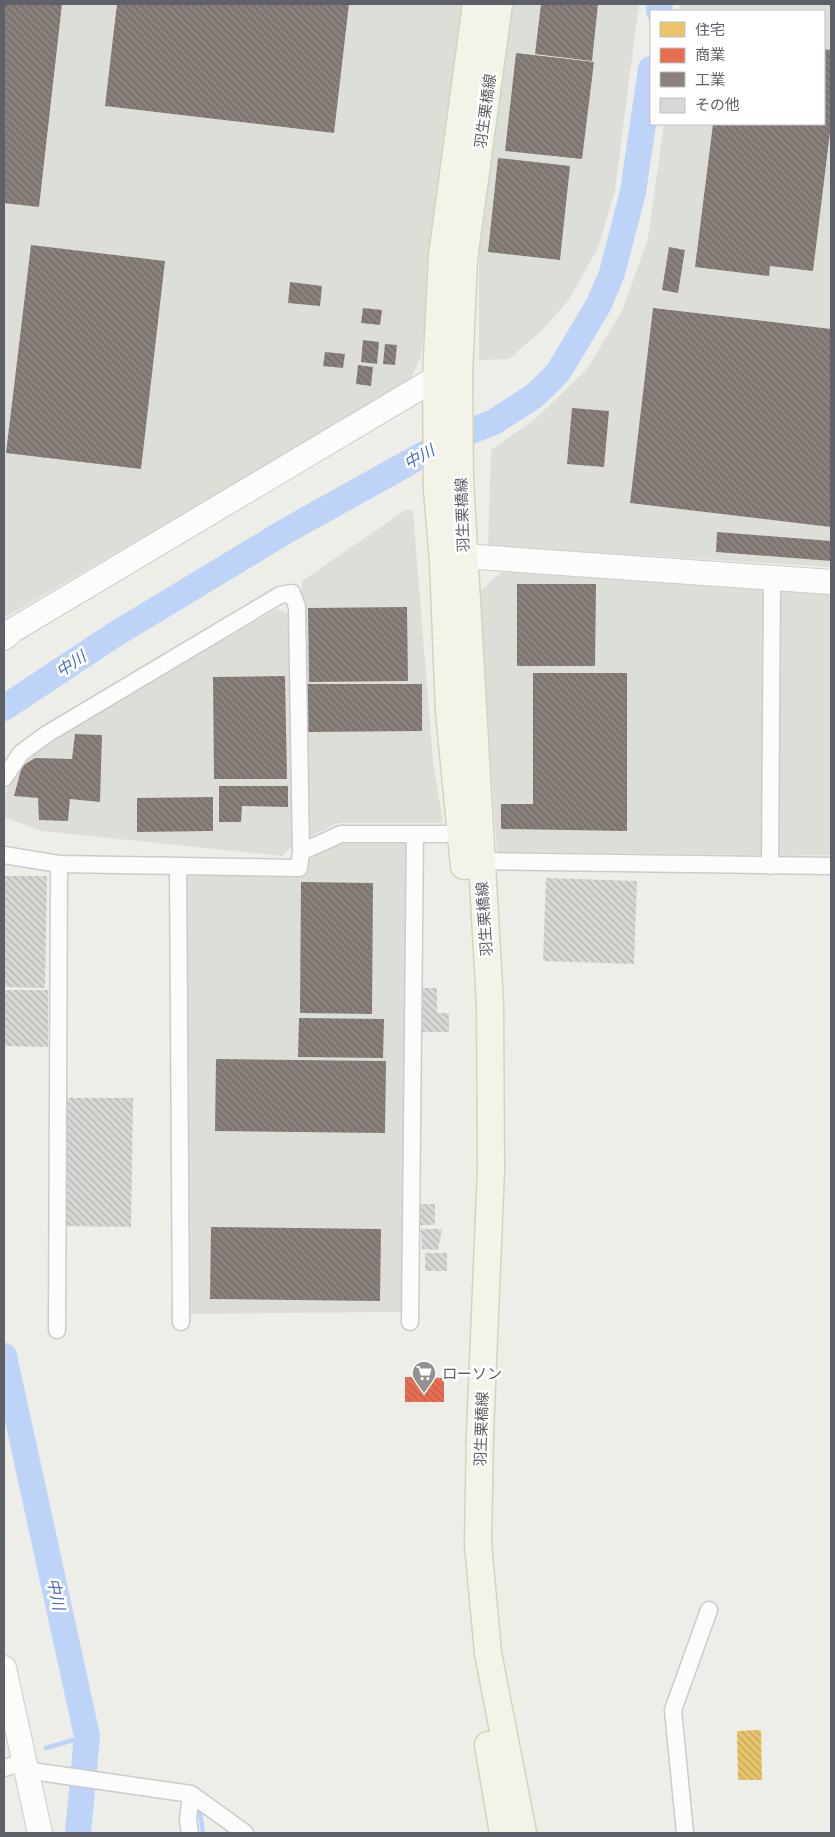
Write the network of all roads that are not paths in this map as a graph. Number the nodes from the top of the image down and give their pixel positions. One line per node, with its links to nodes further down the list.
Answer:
1 (476, 4): 3 (main road, 羽生栗橋線)
2 (499, 4): 3 (main road, 羽生栗橋線)
3 (444, 381): 4 (main road, 羽生栗橋線); 7 (street)
4 (453, 558): 5 (street); 10 (main road, 羽生栗橋線); 13 (main road, 羽生栗橋線)
5 (772, 579): 6 (street); 16 (street)
6 (831, 582)
7 (4, 638)
8 (4, 778): 11 (street)
9 (415, 834): 10 (street); 11 (street); 19 (street)
10 (461, 834): 28 (main road, 羽生栗橋線)
11 (300, 852): 15 (street)
12 (4, 855): 14 (street)
13 (480, 861): 16 (street); 29 (main road, 羽生栗橋線)
14 (59, 864): 15 (street); 20 (street)
15 (178, 866): 18 (street)
16 (770, 866): 17 (street)
17 (831, 866)
18 (181, 1322)
19 (410, 1322)
20 (57, 1330)
21 (709, 1610): 30 (street)
22 (4, 1668): 23 (street)
23 (18, 1767): 24 (street); 25 (street)
24 (191, 1794): 26 (street); 27 (street)
25 (40, 1833)
26 (190, 1833)
27 (245, 1833)
28 (503, 1833)
29 (523, 1833)
30 (685, 1833)

